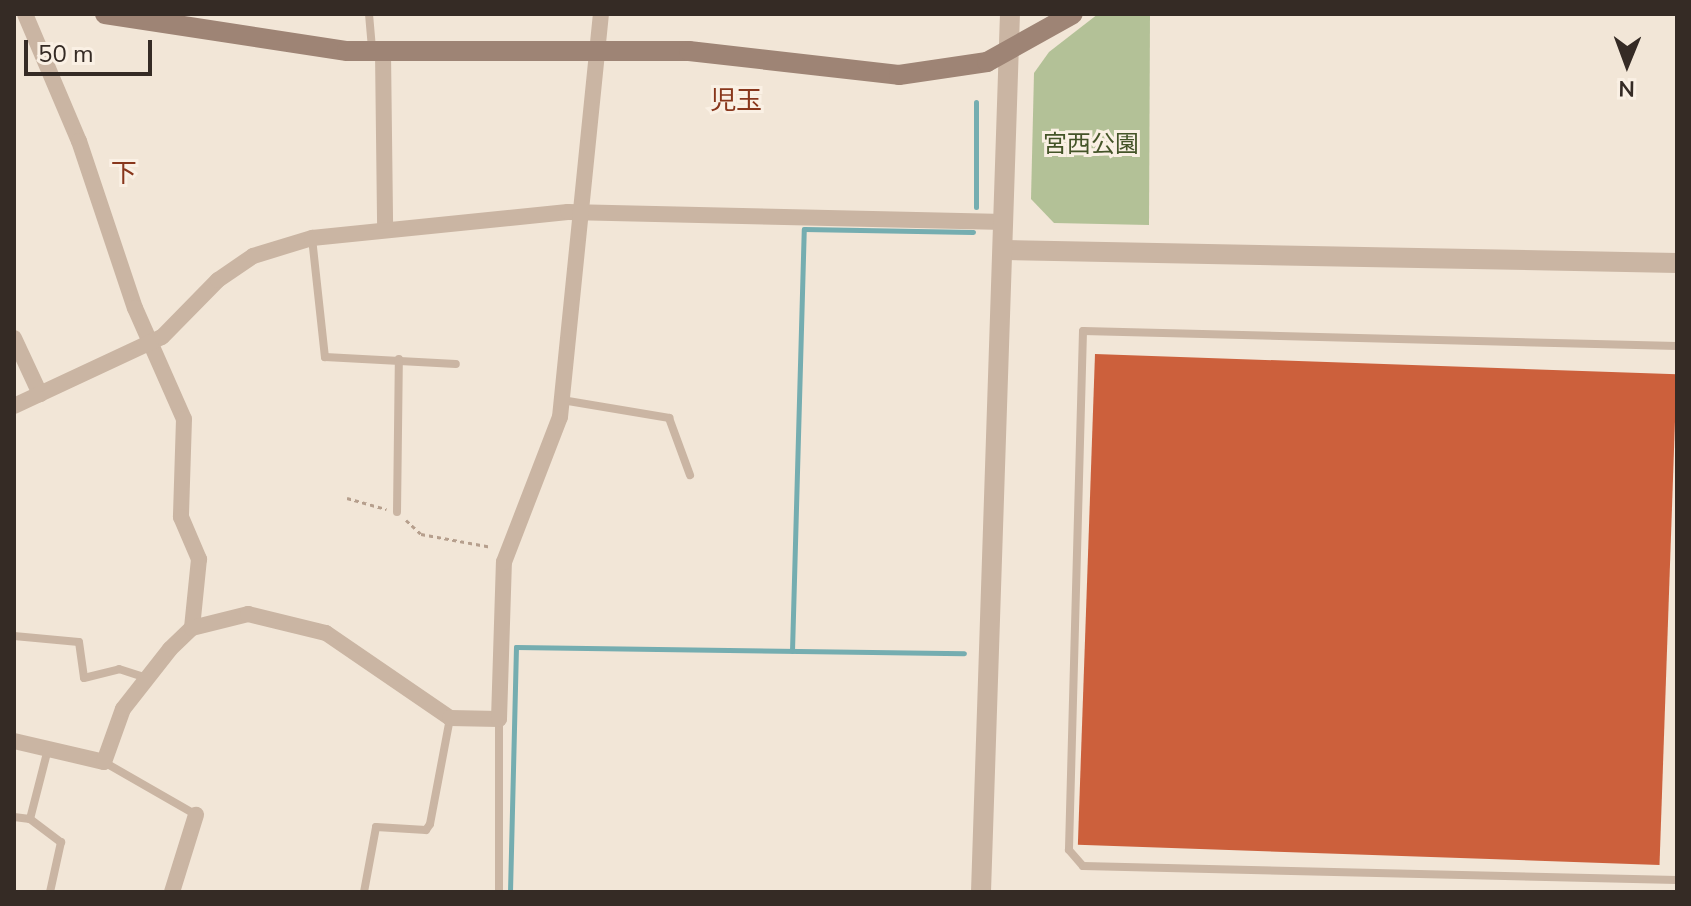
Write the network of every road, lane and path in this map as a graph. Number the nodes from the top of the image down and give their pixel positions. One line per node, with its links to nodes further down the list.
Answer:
1 (25, 14): 17 (street)
2 (105, 14): 8 (main road)
3 (369, 14): 8 (lane)
4 (601, 14): 7 (street)
5 (1010, 14): 9 (street)
6 (1073, 14): 9 (main road)
7 (598, 48): 8 (main road); 9 (main road); 10 (street)
8 (377, 53): 12 (street)
9 (1008, 54): 11 (street)
10 (581, 213): 11 (street); 12 (street); 22 (street)
11 (1005, 222): 14 (street)
12 (385, 228): 13 (street)
13 (312, 238): 17 (street); 19 (lane)
14 (1005, 250): 15 (street); 44 (street)
15 (1677, 263)
16 (14, 338): 21 (street)
17 (150, 344): 21 (street); 28 (street)
18 (1677, 346): 39 (lane)
19 (399, 359): 20 (lane); 26 (lane)
20 (456, 364)
21 (40, 394): 23 (street)
22 (562, 400): 24 (lane); 27 (street)
23 (14, 406)
24 (690, 475)
25 (347, 498): 26 (path)
26 (397, 512): 27 (path)
27 (507, 550): 32 (street)
28 (192, 628): 30 (street); 31 (street)
29 (14, 636): 30 (lane)
30 (146, 678): 35 (street)
31 (450, 718): 32 (street); 42 (lane)
32 (499, 719): 43 (lane)
33 (14, 741): 34 (street)
34 (48, 749): 35 (street); 38 (lane)
35 (104, 762): 36 (lane)
36 (196, 815): 41 (street)
37 (14, 817): 38 (lane)
38 (30, 819): 40 (lane)
39 (1677, 880)
40 (50, 892)
41 (172, 892)
42 (364, 892)
43 (499, 892)
44 (981, 892)

